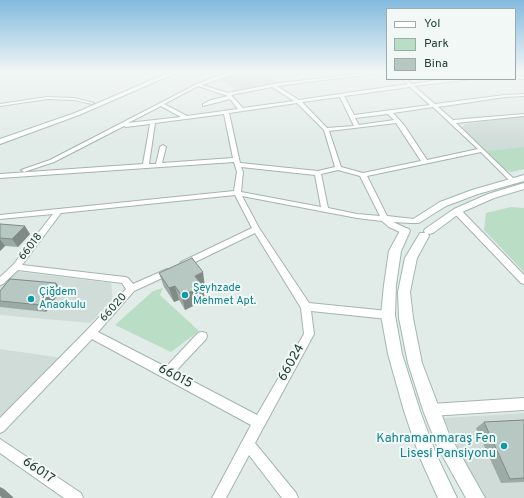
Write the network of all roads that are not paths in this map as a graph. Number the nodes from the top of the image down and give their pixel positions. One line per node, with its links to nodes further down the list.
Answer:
1 (110, 95): 12 (street)
2 (121, 95): 30 (street)
3 (178, 95): 13 (street)
4 (232, 95): 10 (street)
5 (289, 95): 11 (street)
6 (340, 95): 11 (street)
7 (341, 95): 22 (street)
8 (423, 95): 16 (street)
9 (522, 95): 16 (street)
10 (229, 96): 15 (street); 17 (street)
11 (299, 102): 17 (street); 28 (street)
12 (92, 103): 14 (street); 29 (street)
13 (160, 104): 21 (street); 26 (street)
14 (0, 105)
15 (205, 105)
16 (434, 105): 19 (street); 25 (street)
17 (242, 110): 18 (street)
18 (226, 112): 21 (street); 33 (street)
19 (388, 112): 22 (street); 23 (street)
20 (524, 115): 25 (street)
21 (186, 117): 24 (street)
22 (352, 117): 27 (street)
23 (397, 121): 27 (street); 34 (street)
24 (153, 122): 26 (street); 36 (street)
25 (452, 122): 32 (street)
26 (121, 126): 39 (street)
27 (357, 127): 28 (street)
28 (326, 130): 37 (street)
29 (0, 136)
30 (0, 142)
31 (163, 147): 35 (street)
32 (482, 150): 34 (street); 42 (street)
33 (237, 162): 35 (street); 38 (street); 44 (street)
34 (425, 162): 40 (street)
35 (159, 165): 36 (street)
36 (146, 166): 39 (street)
37 (338, 168): 38 (street); 40 (street)
38 (318, 173): 46 (street)
39 (14, 174): 41 (street)
40 (363, 174): 49 (street)
41 (0, 176)
42 (513, 181): 43 (street); 50 (street)
43 (523, 185): 47 (street)
44 (237, 194): 45 (street); 46 (street); 51 (street, 66024)
45 (60, 210): 48 (street); 53 (street, 66018)
46 (324, 210): 49 (street)
47 (457, 211): 52 (street); 54 (street)
48 (0, 217)
49 (385, 219): 50 (street); 50 (street)
50 (410, 224): 52 (street); 52 (street); 58 (street)
51 (256, 229): 56 (street, 66020); 57 (street, 66024)
52 (426, 234): 63 (street)
53 (16, 266): 55 (street, 66018); 56 (street)
54 (524, 281)
55 (0, 282)
56 (131, 289): 59 (street, 66020)
57 (306, 307): 58 (street); 64 (street, 66024)
58 (388, 315): 71 (street)
59 (91, 333): 61 (street, 66015); 65 (street, 66020)
60 (202, 336): 61 (street)
61 (167, 373): 64 (street, 66015)
62 (524, 404): 63 (street)
63 (431, 410): 72 (street)
64 (259, 423): 66 (street, 66024)
65 (0, 427)
66 (248, 444): 69 (street, 66024); 70 (street)
67 (0, 445): 68 (street, 66017)
68 (76, 498)
69 (219, 498)
70 (291, 498)
71 (448, 498)
72 (476, 498)

